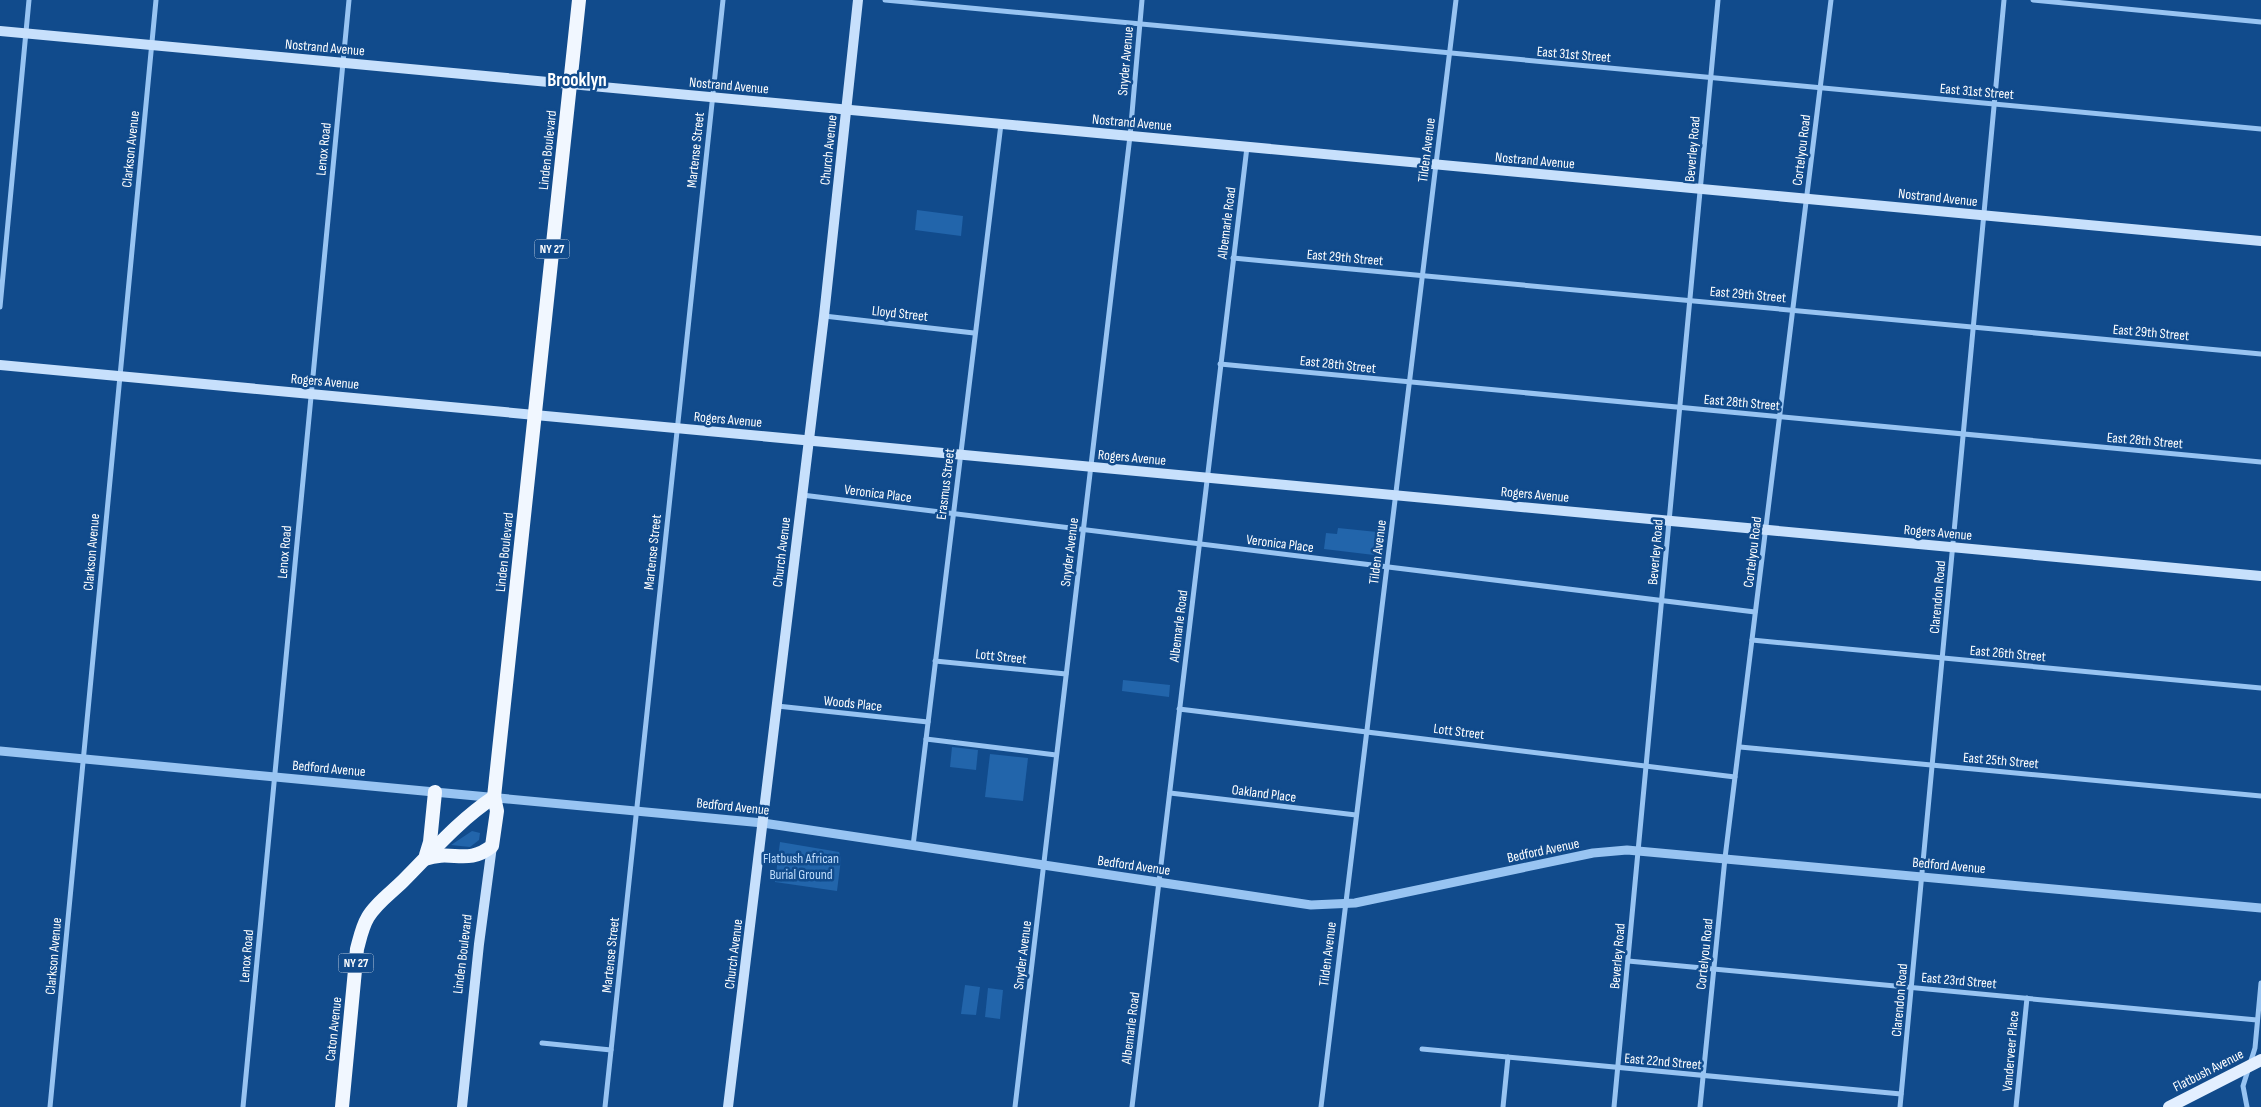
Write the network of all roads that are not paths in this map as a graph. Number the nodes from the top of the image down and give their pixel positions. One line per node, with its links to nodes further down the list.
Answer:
1 (29, 0): 17 (street)
2 (156, 0): 18 (street, Clarkson Avenue)
3 (349, 0): 20 (street, Lenox Road)
4 (579, 0): 22 (highway, Linden Boulevard / NY 27)
5 (723, 0): 24 (street, Martense Street)
6 (858, 0): 26 (main road, Church Avenue)
7 (885, 0): 15 (street, East 31st Street)
8 (1142, 0): 15 (street, Snyder Avenue)
9 (1456, 0): 19 (street, Tilden Avenue)
10 (1718, 0): 21 (street, Beverley Road)
11 (1831, 0): 23 (street, Cortelyou Road)
12 (2004, 0): 25 (street, Clarendon Road)
13 (2033, 0): 14 (street)
14 (2261, 22)
15 (1140, 25): 19 (street, East 31st Street); 29 (street, Snyder Avenue)
16 (0, 31): 17 (main road, Nostrand Avenue)
17 (26, 33): 18 (main road, Nostrand Avenue); 39 (street)
18 (152, 44): 20 (main road, Nostrand Avenue); 47 (street, Clarkson Avenue)
19 (1450, 53): 21 (street, East 31st Street); 31 (street, Tilden Avenue)
20 (343, 62): 22 (main road, Nostrand Avenue); 49 (street, Lenox Road)
21 (1710, 78): 23 (street, East 31st Street); 32 (street, Beverley Road)
22 (570, 84): 24 (main road, Nostrand Avenue); 51 (highway, Linden Boulevard / NY 27)
23 (1820, 88): 25 (street, East 31st Street); 33 (street, Cortelyou Road)
24 (712, 97): 26 (main road, Nostrand Avenue); 53 (street, Martense Street)
25 (1994, 104): 28 (street, East 31st Street); 34 (street, Clarendon Road)
26 (846, 109): 27 (main road, Nostrand Avenue); 41 (main road, Church Avenue)
27 (1000, 124): 29 (main road, Nostrand Avenue); 43 (street, Erasmus Street)
28 (2261, 130)
29 (1130, 136): 30 (main road, Nostrand Avenue); 58 (street, Snyder Avenue)
30 (1247, 147): 31 (main road, Nostrand Avenue); 36 (street, Albemarle Road)
31 (1436, 165): 32 (main road, Nostrand Avenue); 37 (street, Tilden Avenue)
32 (1700, 189): 33 (main road, Nostrand Avenue); 38 (street, Beverley Road)
33 (1806, 199): 34 (main road, Nostrand Avenue); 40 (street, Cortelyou Road)
34 (1984, 216): 35 (main road, Nostrand Avenue); 42 (street, Clarendon Road)
35 (2261, 242)
36 (1233, 258): 37 (street, East 29th Street); 45 (street, Albemarle Road)
37 (1422, 276): 38 (street, East 29th Street); 48 (street, Tilden Avenue)
38 (1690, 300): 40 (street, East 29th Street); 50 (street, Beverley Road)
39 (0, 307)
40 (1792, 310): 42 (street, East 29th Street); 52 (street, Cortelyou Road)
41 (824, 316): 43 (street, Lloyd Street); 55 (main road, Church Avenue)
42 (1974, 326): 44 (street, East 29th Street); 54 (street, Clarendon Road)
43 (974, 333): 56 (street, Erasmus Street)
44 (2261, 354)
45 (1220, 364): 48 (street, East 28th Street); 59 (street, Albemarle Road)
46 (0, 365): 47 (main road, Rogers Avenue)
47 (120, 376): 49 (main road, Rogers Avenue); 85 (street, Clarkson Avenue)
48 (1409, 382): 50 (street, East 28th Street); 61 (street, Tilden Avenue)
49 (311, 394): 51 (main road, Rogers Avenue); 88 (street, Lenox Road)
50 (1680, 407): 52 (street, East 28th Street); 63 (street, Beverley Road)
51 (535, 415): 53 (main road, Rogers Avenue); 93 (highway, Linden Boulevard / NY 27)
52 (1780, 417): 54 (street, East 28th Street); 65 (street, Cortelyou Road)
53 (677, 428): 55 (main road, Rogers Avenue); 94 (street, Martense Street)
54 (1963, 434): 57 (street, East 28th Street); 67 (street, Clarendon Road)
55 (809, 440): 56 (main road, Rogers Avenue); 60 (main road, Church Avenue)
56 (959, 454): 58 (main road, Rogers Avenue); 62 (street, Erasmus Street)
57 (2261, 462)
58 (1091, 467): 59 (main road, Rogers Avenue); 64 (street, Snyder Avenue)
59 (1207, 478): 61 (main road, Rogers Avenue); 66 (street, Albemarle Road)
60 (801, 495): 62 (street, Veronica Place); 77 (main road, Church Avenue)
61 (1395, 495): 63 (main road, Rogers Avenue); 68 (street, Tilden Avenue)
62 (953, 514): 64 (street, Veronica Place); 74 (street, Erasmus Street)
63 (1669, 520): 65 (main road, Rogers Avenue); 70 (street, Beverley Road)
64 (1084, 530): 66 (street, Veronica Place); 75 (street, Snyder Avenue)
65 (1766, 530): 67 (main road, Rogers Avenue); 71 (street, Cortelyou Road)
66 (1200, 544): 68 (street, Veronica Place); 78 (street, Albemarle Road)
67 (1953, 547): 69 (main road, Rogers Avenue); 73 (street, Clarendon Road)
68 (1387, 567): 70 (street, Veronica Place); 80 (street, Tilden Avenue)
69 (2261, 576)
70 (1662, 601): 71 (street, Veronica Place); 87 (street, Beverley Road)
71 (1755, 612): 72 (street, Cortelyou Road)
72 (1752, 640): 73 (street, East 26th Street); 82 (street, Cortelyou Road)
73 (1942, 658): 76 (street, East 26th Street); 86 (street, Clarendon Road)
74 (935, 661): 75 (street, Lott Street); 79 (street, Erasmus Street)
75 (1066, 674): 84 (street, Snyder Avenue)
76 (2261, 688)
77 (777, 706): 79 (street, Woods Place); 96 (main road, Church Avenue)
78 (1180, 709): 80 (street, Lott Street); 91 (street, Albemarle Road)
79 (928, 722): 81 (street, Erasmus Street)
80 (1366, 732): 87 (street, Lott Street); 95 (street, Tilden Avenue)
81 (926, 739): 84 (street); 98 (street, Erasmus Street)
82 (1740, 747): 86 (street, East 25th Street); 89 (street, Cortelyou Road)
83 (0, 751): 85 (street, Bedford Avenue)
84 (1056, 756): 102 (street, Snyder Avenue)
85 (83, 759): 88 (street, Bedford Avenue); 122 (street, Clarkson Avenue)
86 (1932, 765): 92 (street, East 25th Street); 103 (street, Clarendon Road)
87 (1646, 766): 89 (street, Lott Street); 99 (street, Beverley Road)
88 (274, 776): 90 (street, Bedford Avenue); 123 (street, Lenox Road)
89 (1735, 777): 101 (street, Cortelyou Road)
90 (435, 792): 93 (street, Bedford Avenue); 100 (highway)
91 (1170, 793): 95 (street, Oakland Place); 104 (street, Albemarle Road)
92 (2261, 796)
93 (494, 797): 94 (street, Bedford Avenue); 97 (highway, Linden Boulevard / NY 27); 100 (highway, Caton Avenue / NY 27)
94 (636, 810): 96 (street, Bedford Avenue); 115 (street, Martense Street)
95 (1356, 815): 105 (street, Tilden Avenue)
96 (763, 823): 98 (street, Bedford Avenue); 127 (main road, Church Avenue)
97 (492, 846): 100 (highway); 125 (main road, Linden Boulevard)
98 (913, 846): 102 (street, Bedford Avenue)
99 (1638, 850): 101 (street, Bedford Avenue); 105 (street, Bedford Avenue); 107 (street, Beverley Road)
100 (425, 858): 124 (highway, Caton Avenue / NY 27)
101 (1725, 858): 103 (street, Bedford Avenue); 108 (street, Cortelyou Road)
102 (1044, 865): 104 (street, Bedford Avenue); 128 (street, Snyder Avenue)
103 (1922, 876): 106 (street, Bedford Avenue); 110 (street, Clarendon Road)
104 (1159, 883): 105 (street, Bedford Avenue); 129 (street, Albemarle Road)
105 (1345, 904): 130 (street, Tilden Avenue)
106 (2261, 908)
107 (1628, 961): 108 (street, East 23rd Street); 119 (street, Beverley Road)
108 (1713, 969): 110 (street, East 23rd Street); 120 (street, Cortelyou Road)
109 (2261, 983): 112 (street)
110 (1912, 987): 111 (street, East 23rd Street); 121 (street, Clarendon Road)
111 (2027, 998): 112 (street, East 23rd Street); 135 (street, Vanderveer Place)
112 (2258, 1020): 118 (street)
113 (542, 1043): 115 (street)
114 (1422, 1049): 116 (street, East 22nd Street)
115 (611, 1050): 126 (street, Martense Street)
116 (1508, 1057): 119 (street, East 22nd Street); 131 (street)
117 (2261, 1060): 118 (main road, Flatbush Avenue)
118 (2249, 1066): 136 (main road, Flatbush Avenue); 137 (street)
119 (1618, 1068): 120 (street, East 22nd Street); 132 (street, Beverley Road)
120 (1703, 1076): 121 (street, East 22nd Street); 133 (street, Cortelyou Road)
121 (1901, 1094): 134 (street, Clarendon Road)
122 (50, 1107)
123 (243, 1107)
124 (342, 1107)
125 (462, 1107)
126 (605, 1107)
127 (728, 1107)
128 (1016, 1107)
129 (1132, 1107)
130 (1321, 1107)
131 (1503, 1107)
132 (1614, 1107)
133 (1700, 1107)
134 (1900, 1107)
135 (2016, 1107)
136 (2169, 1107)
137 (2247, 1107)

